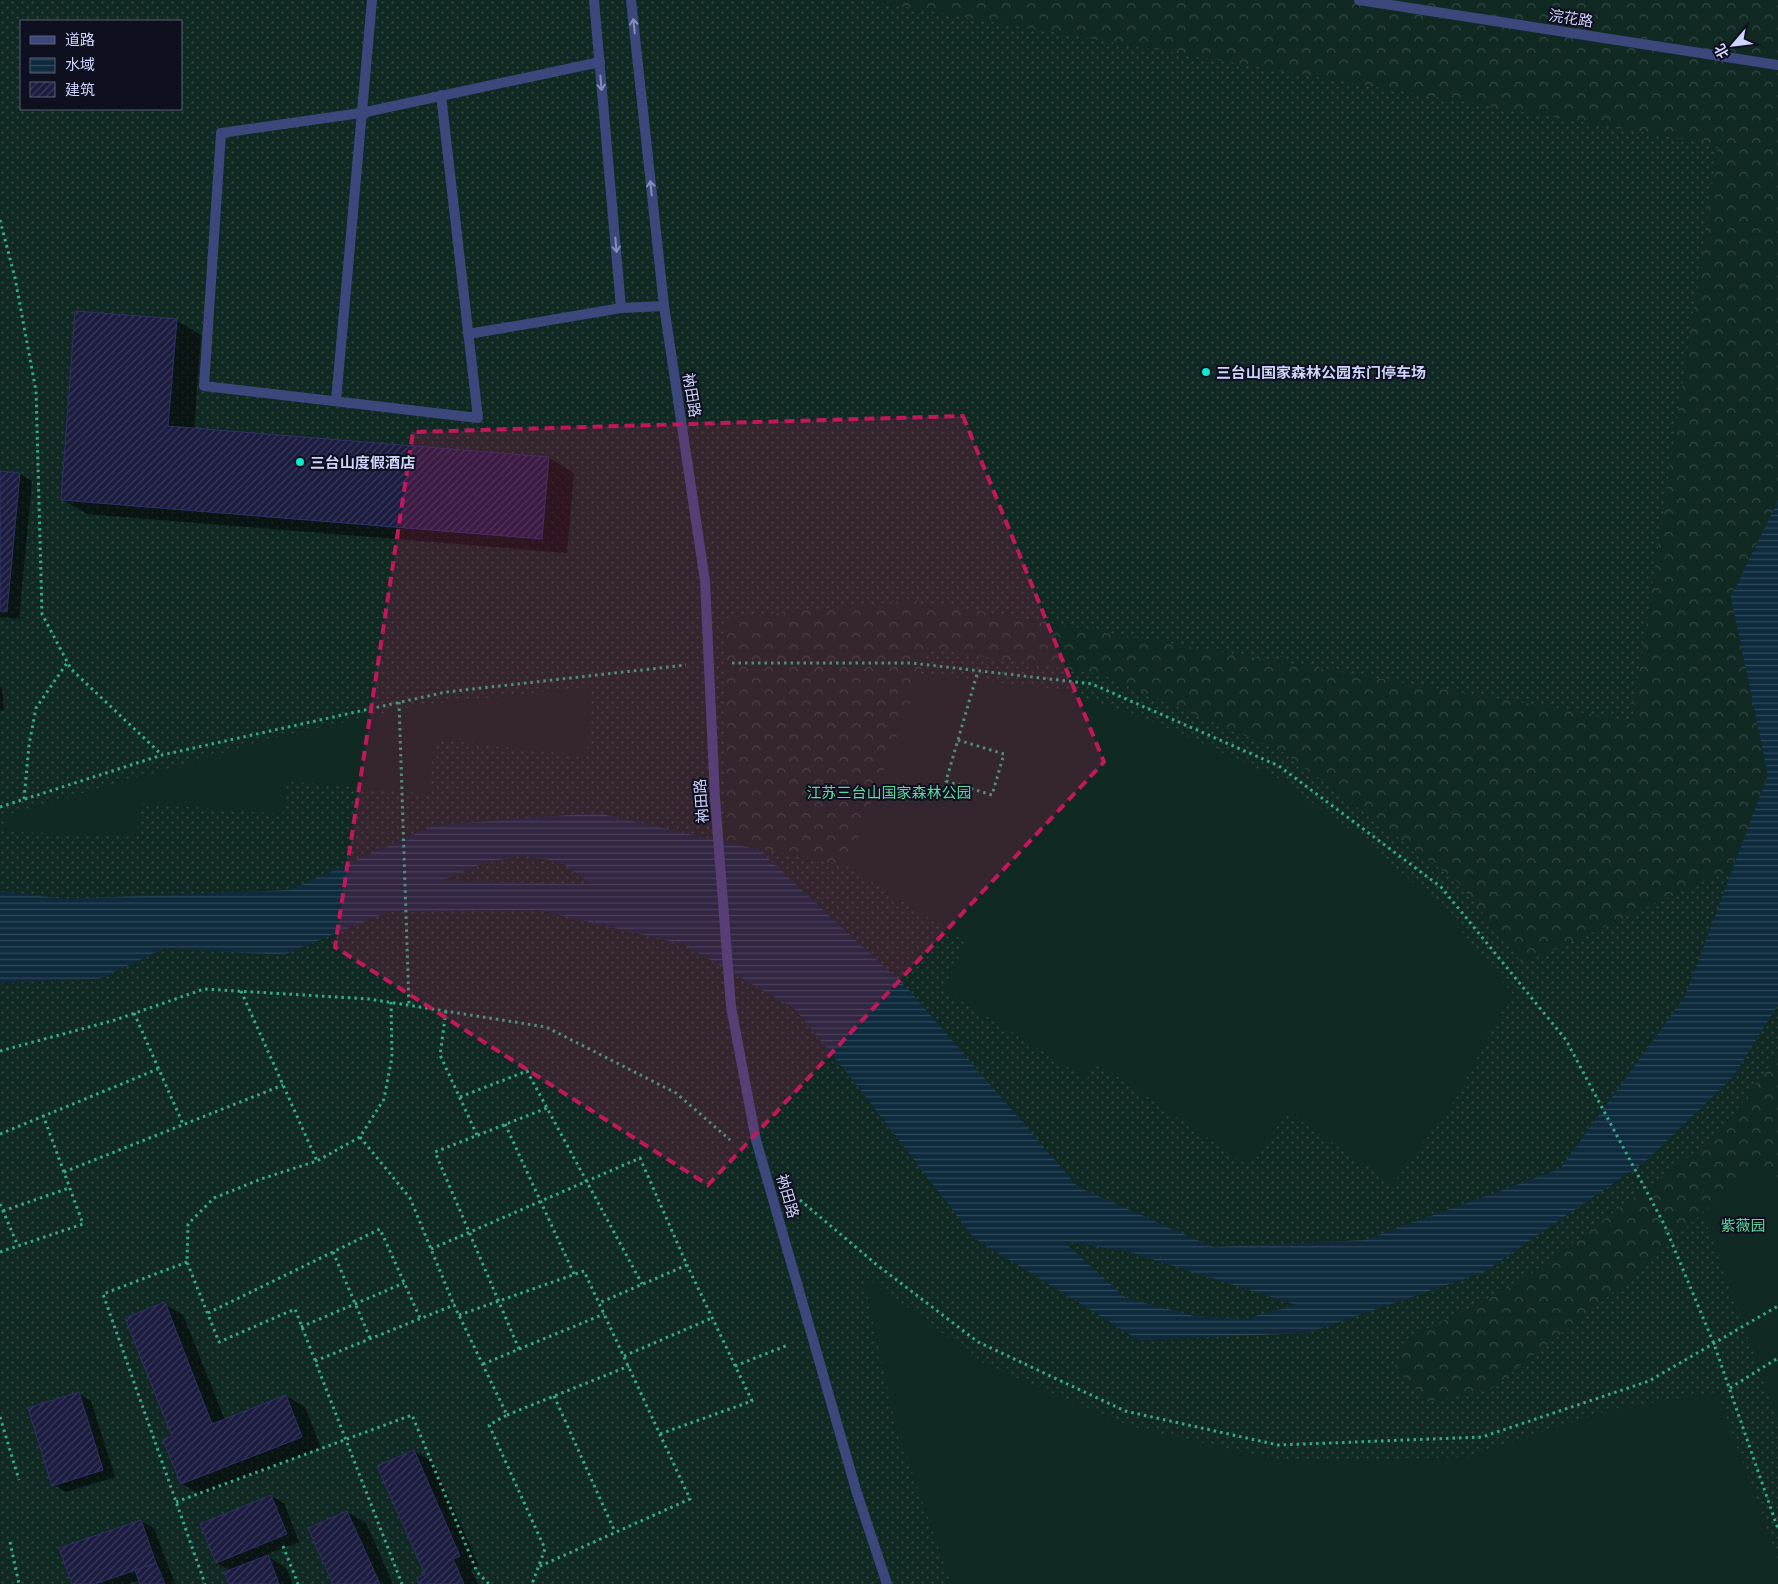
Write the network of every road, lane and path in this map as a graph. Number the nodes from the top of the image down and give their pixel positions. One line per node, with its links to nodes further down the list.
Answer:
1 (372, 0): 8 (street)
2 (594, 0): 5 (street)
3 (631, 0): 10 (street, 衲田路, one-way to 3)
4 (1359, 0): 6 (street, 浣花路)
5 (600, 62): 7 (street); 11 (street, one-way to 11)
6 (1778, 65)
7 (441, 96): 8 (street); 12 (street)
8 (361, 113): 13 (street); 13 (street)
9 (0, 220): 14 (path)
10 (664, 306): 11 (street); 15 (street, 衲田路)
11 (621, 308): 12 (street)
12 (468, 334): 13 (street)
13 (336, 400)
14 (67, 662): 19 (path); 20 (path)
15 (708, 662): 16 (path); 17 (path); 39 (street, 衲田路)
16 (978, 671): 18 (path); 69 (path)
17 (399, 702): 19 (path); 24 (path)
18 (958, 740): 18 (path)
19 (162, 755): 20 (path)
20 (24, 799): 21 (path)
21 (0, 807)
22 (241, 991): 23 (path); 26 (path); 29 (path)
23 (391, 1002): 24 (path); 37 (path)
24 (409, 1006): 25 (path)
25 (446, 1011): 30 (path); 39 (path)
26 (134, 1013): 27 (path); 28 (path)
27 (0, 1051)
28 (158, 1069): 32 (path); 33 (path)
29 (283, 1085): 33 (path); 38 (path)
30 (460, 1097): 31 (path); 36 (path)
31 (547, 1108): 34 (path); 41 (path)
32 (43, 1115): 35 (path); 40 (path)
33 (183, 1124): 40 (path)
34 (505, 1124): 36 (path); 43 (path)
35 (0, 1134)
36 (477, 1135): 46 (path)
37 (360, 1137): 38 (path); 48 (path)
38 (317, 1161): 51 (path)
39 (765, 1170): 67 (street, 衲田路); 69 (path)
40 (64, 1172): 42 (path)
41 (586, 1181): 43 (path); 52 (path); 55 (path)
42 (69, 1188): 45 (path); 47 (path)
43 (540, 1201): 46 (path); 53 (path)
44 (0, 1204): 45 (path)
45 (3, 1212): 47 (path)
46 (469, 1232): 48 (path); 56 (path)
47 (18, 1246): 49 (path)
48 (431, 1249): 59 (path)
49 (0, 1252)
50 (333, 1252): 54 (path); 58 (path); 61 (path)
51 (187, 1262): 61 (path); 84 (path)
52 (687, 1265): 55 (path); 65 (path)
53 (574, 1274): 56 (path); 57 (path)
54 (404, 1283): 58 (path); 64 (path)
55 (642, 1284): 57 (path)
56 (499, 1301): 63 (path); 70 (path)
57 (599, 1303): 62 (path)
58 (355, 1304): 66 (path); 68 (path)
59 (454, 1305): 63 (path); 64 (path)
60 (1778, 1306): 69 (path)
61 (208, 1313): 66 (path)
62 (604, 1314): 70 (path); 71 (path)
63 (459, 1315): 74 (path)
64 (420, 1318): 68 (path)
65 (712, 1318): 71 (path); 76 (path)
66 (301, 1327): 73 (path)
67 (812, 1335): 76 (path); 96 (street, 衲田路)
68 (370, 1338): 73 (path)
69 (1714, 1344): 77 (path)
70 (520, 1349): 74 (path)
71 (624, 1356): 75 (path)
72 (1778, 1358): 77 (path)
73 (315, 1361): 82 (path)
74 (483, 1364): 79 (path)
75 (629, 1366): 78 (path); 81 (path)
76 (735, 1366): 81 (path)
77 (1729, 1388): 85 (path)
78 (554, 1396): 79 (path); 86 (path)
79 (507, 1415): 89 (path)
80 (0, 1417): 83 (path)
81 (660, 1434): 86 (path)
82 (346, 1440): 84 (path); 93 (path); 94 (path)
83 (19, 1480)
84 (176, 1502): 91 (path)
85 (1778, 1528)
86 (615, 1532): 89 (path)
87 (10, 1542): 90 (path)
88 (283, 1546): 92 (path)
89 (538, 1567): 95 (path)
90 (18, 1584)
91 (205, 1584)
92 (298, 1584)
93 (402, 1584)
94 (489, 1584)
95 (532, 1584)
96 (887, 1584)

